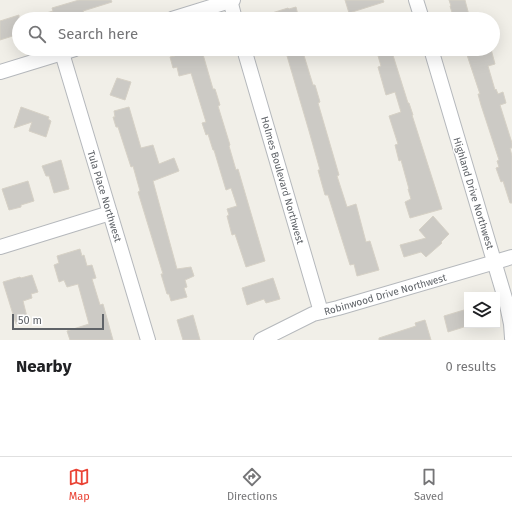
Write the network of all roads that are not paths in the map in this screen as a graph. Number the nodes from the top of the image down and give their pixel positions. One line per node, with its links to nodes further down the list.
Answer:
1 (231, 0): 3 (street); 4 (street)
2 (416, 0): 5 (street)
3 (194, 12)
4 (234, 12)
5 (420, 12)
6 (53, 56): 10 (street)
7 (70, 56): 11 (street, Tula Place Northwest)
8 (246, 56): 15 (street, Holmes Boulevard Northwest)
9 (433, 56): 14 (street, Highland Drive Northwest)
10 (0, 72)
11 (110, 212): 12 (street); 17 (street, Tula Place Northwest)
12 (0, 247)
13 (512, 257): 14 (street, Robinwood Drive Northwest)
14 (494, 262): 15 (street, Robinwood Drive Northwest); 16 (street, Highland Drive Northwest)
15 (322, 312): 18 (street, Robinwood Drive Northwest)
16 (512, 338)
17 (148, 340)
18 (261, 340)

